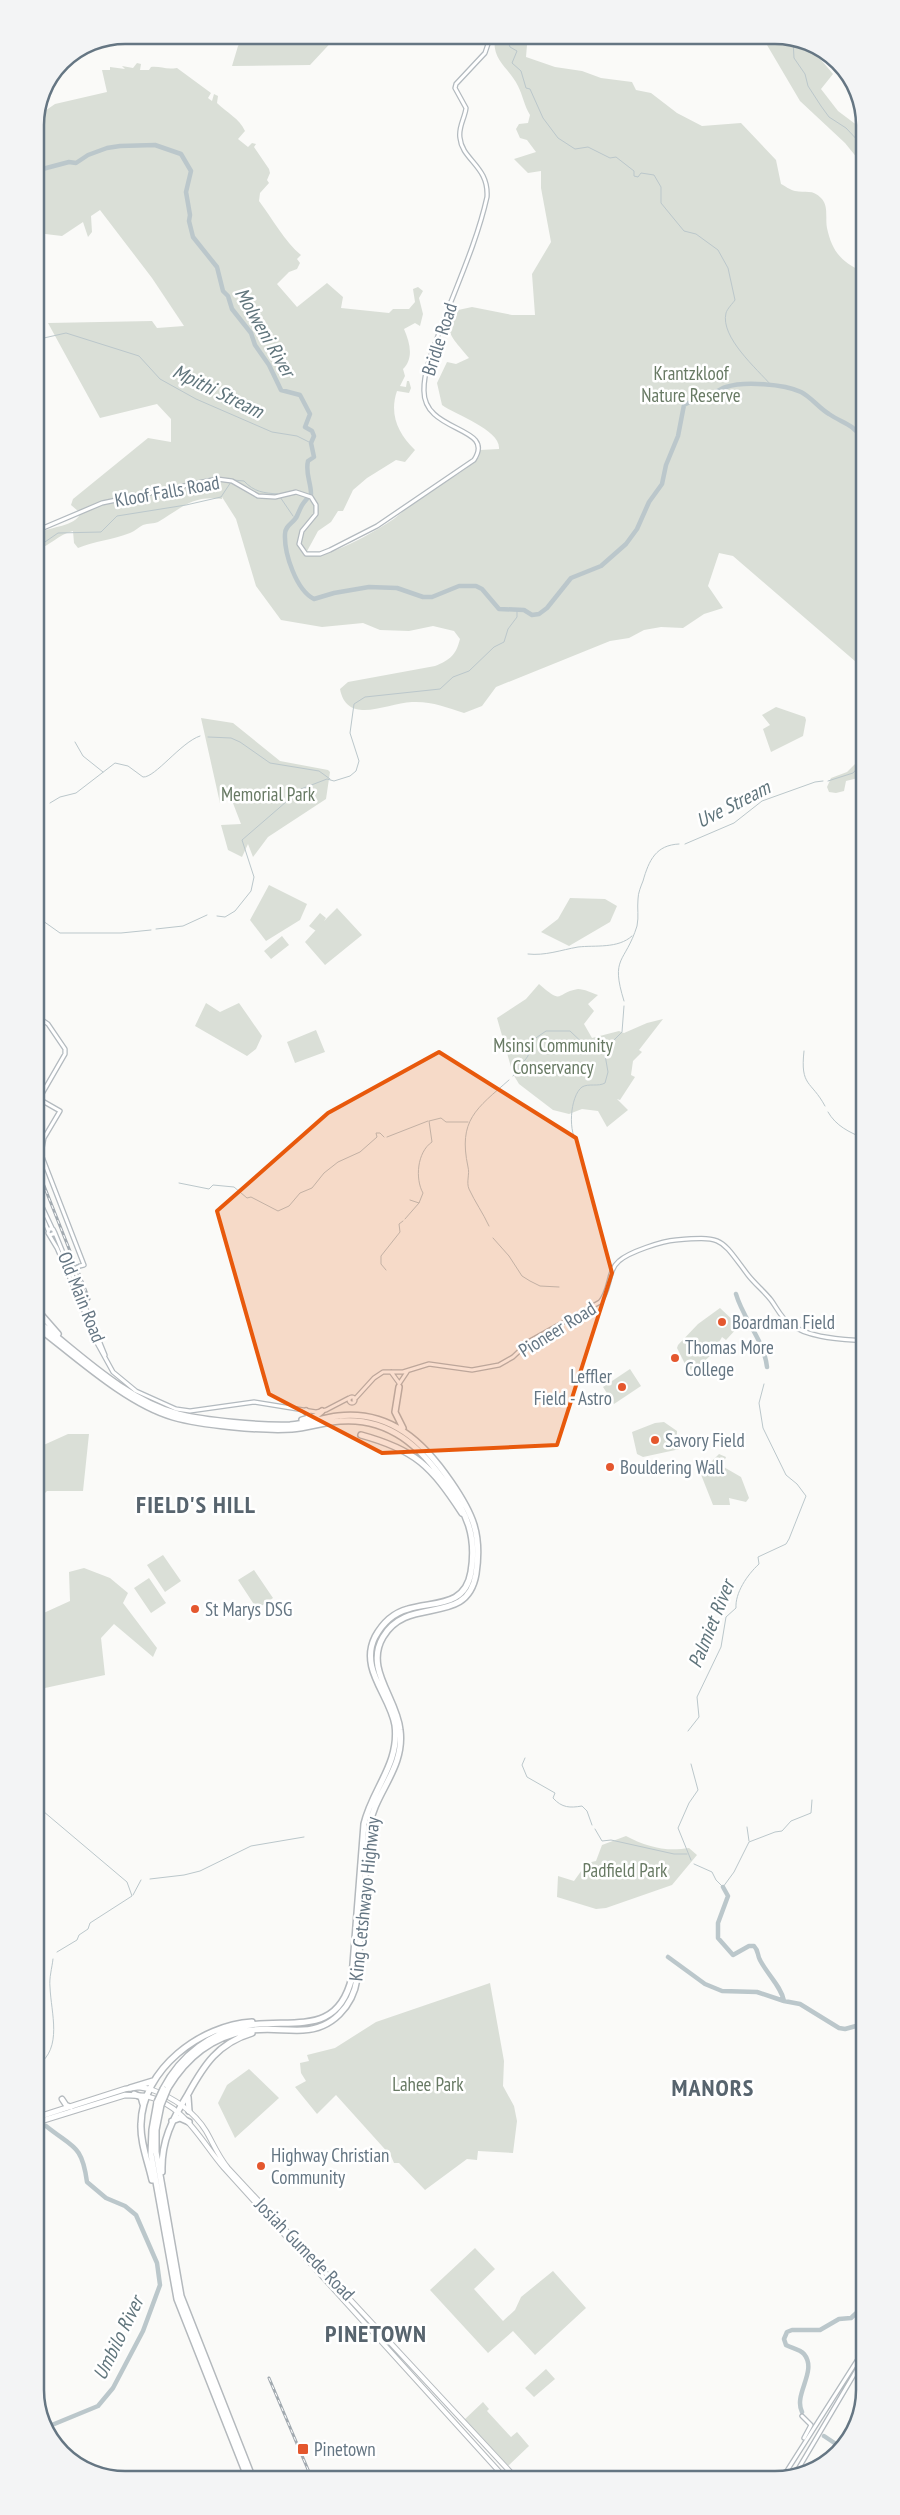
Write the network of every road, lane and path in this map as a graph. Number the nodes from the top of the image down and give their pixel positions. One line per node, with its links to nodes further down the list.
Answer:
1 (488, 44): 2 (main road, Bridle Road)
2 (299, 492): 3 (main road, Kloof Falls Road)
3 (44, 528)
4 (44, 1021): 5 (main road)
5 (44, 1090)
6 (44, 1102): 7 (main road)
7 (55, 1108): 8 (main road); 8 (main road)
8 (54, 1120): 9 (main road, bridge)
9 (44, 1138)
10 (44, 1161): 17 (main road, bridge)
11 (44, 1214): 13 (main road, Old Main Road)
12 (44, 1218): 13 (main road, Old Main Road)
13 (50, 1230): 14 (main road, Old Main Road); 15 (main road, Old Main Road)
14 (55, 1233): 15 (main road); 16 (main road, Old Main Road)
15 (50, 1235): 21 (main road, Old Main Road)
16 (69, 1266): 17 (main road, bridge); 18 (main road, Old Main Road)
17 (74, 1269): 18 (main road, bridge)
18 (72, 1274): 20 (main road, Old Main Road)
19 (44, 1318): 27 (highway)
20 (92, 1321): 21 (main road); 23 (main road, Old Main Road)
21 (87, 1324): 24 (main road, Old Main Road)
22 (44, 1326): 27 (highway, King Cetshwayo Highway)
23 (94, 1327): 24 (main road); 28 (main road, Old Main Road)
24 (90, 1332): 28 (main road, Old Main Road)
25 (44, 1333): 41 (highway, King Cetshwayo Highway)
26 (856, 1340): 29 (main road, Pioneer Road)
27 (68, 1345): 38 (highway, King Cetshwayo Highway)
28 (107, 1362): 33 (main road, Old Main Road)
29 (410, 1370): 31 (main road, Pioneer Road); 32 (main road)
30 (391, 1372): 31 (main road, Pioneer Road); 32 (main road); 34 (main road, Old Main Road)
31 (400, 1372): 32 (main road)
32 (399, 1385): 40 (highway)
33 (306, 1411): 34 (main road, Old Main Road); 36 (highway)
34 (322, 1411): 36 (highway)
35 (352, 1415): 37 (highway, King Cetshwayo Highway); 38 (highway, King Cetshwayo Highway); 40 (highway, King Cetshwayo Highway)
36 (307, 1419): 37 (highway)
37 (291, 1422): 38 (highway, King Cetshwayo Highway)
38 (271, 1424)
39 (361, 1435): 41 (highway)
40 (410, 1435): 43 (highway, King Cetshwayo Highway)
41 (472, 1540): 42 (highway, King Cetshwayo Highway)
42 (285, 2023): 44 (highway); 46 (highway, King Cetshwayo Highway)
43 (272, 2029): 46 (highway, King Cetshwayo Highway); 48 (highway)
44 (156, 2079): 45 (highway); 47 (highway)
45 (130, 2088): 47 (highway); 55 (highway)
46 (166, 2088): 52 (highway, bridge)
47 (150, 2089): 50 (highway); 54 (main road, Josiah Gumede Road)
48 (190, 2089): 54 (highway); 57 (highway)
49 (134, 2094): 50 (highway); 53 (highway); 59 (highway)
50 (146, 2096): 53 (highway); 56 (main road, Josiah Gumede Road)
51 (62, 2099): 55 (highway)
52 (159, 2104): 63 (highway); 64 (highway)
53 (143, 2105): 63 (highway)
54 (181, 2105): 56 (highway); 57 (main road, Josiah Gumede Road)
55 (71, 2107): 58 (highway)
56 (176, 2111): 60 (highway); 61 (main road, Josiah Gumede Road)
57 (189, 2111): 62 (main road, Josiah Gumede Road)
58 (44, 2115)
59 (44, 2120)
60 (172, 2122): 61 (highway); 64 (highway)
61 (189, 2122): 62 (main road, Josiah Gumede Road)
62 (244, 2187): 72 (main road, Josiah Gumede Road); 73 (main road, Josiah Gumede Road)
63 (163, 2226): 70 (highway)
64 (171, 2241): 71 (highway)
65 (856, 2362): 68 (main road)
66 (856, 2371): 69 (main road)
67 (802, 2416): 68 (main road)
68 (804, 2441): 74 (main road)
69 (799, 2467)
70 (245, 2471)
71 (250, 2471)
72 (499, 2471)
73 (510, 2471)
74 (787, 2471)

